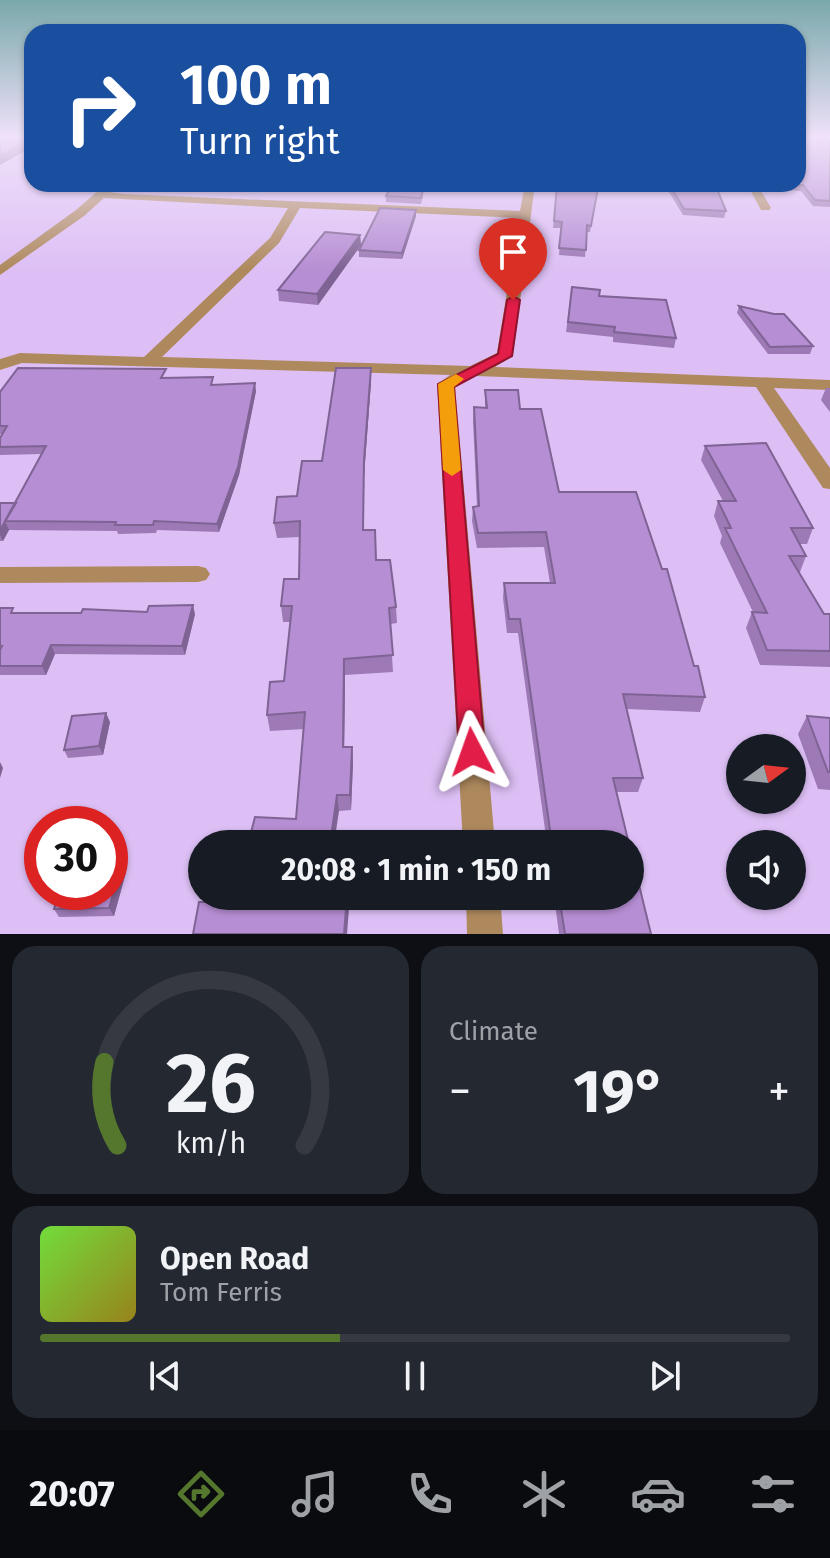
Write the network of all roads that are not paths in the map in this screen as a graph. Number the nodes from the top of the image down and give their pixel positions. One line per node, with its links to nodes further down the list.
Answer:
1 (104, 192): 4 (street)
2 (529, 192): 7 (street)
3 (756, 192): 6 (street)
4 (101, 194): 5 (street); 8 (street)
5 (296, 205): 7 (street); 9 (street)
6 (765, 208)
7 (526, 215): 11 (street)
8 (0, 271)
9 (148, 362): 10 (street); 11 (street)
10 (0, 365)
11 (473, 371): 12 (street); 17 (street)
12 (762, 384): 13 (street); 14 (street)
13 (830, 385)
14 (830, 483)
15 (198, 574): 16 (street)
16 (0, 575)
17 (478, 830)
18 (484, 910): 19 (street)
19 (485, 934)

